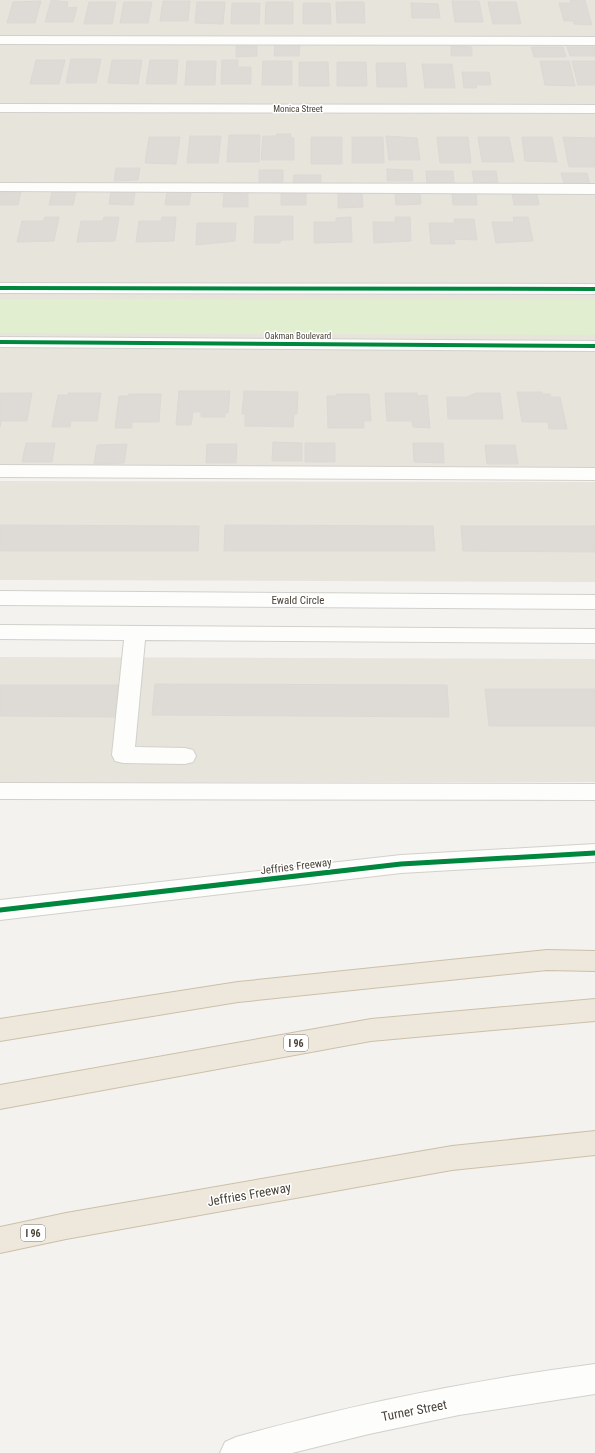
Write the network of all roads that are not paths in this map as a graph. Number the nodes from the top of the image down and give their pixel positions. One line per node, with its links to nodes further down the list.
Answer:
1 (0, 40): 2 (street)
2 (595, 41)
3 (0, 108): 4 (street, Monica Street)
4 (595, 109)
5 (0, 187): 6 (street)
6 (595, 188)
7 (0, 288): 8 (street)
8 (595, 289)
9 (0, 342): 10 (street, Oakman Boulevard)
10 (595, 346)
11 (0, 471): 12 (street)
12 (595, 474)
13 (0, 598): 14 (street, Ewald Circle)
14 (595, 602)
15 (0, 632): 16 (street)
16 (135, 633): 17 (street); 18 (street)
17 (595, 636)
18 (185, 756)
19 (0, 791): 20 (street)
20 (595, 792)
21 (595, 853): 22 (street, Jeffries Freeway)
22 (0, 910)
23 (595, 961): 25 (highway)
24 (595, 1010): 26 (highway, I 96)
25 (0, 1030)
26 (0, 1097)
27 (595, 1144): 28 (highway, Jeffries Freeway / I 96)
28 (0, 1240)
29 (595, 1379): 30 (street, Turner Street)
30 (236, 1453)

